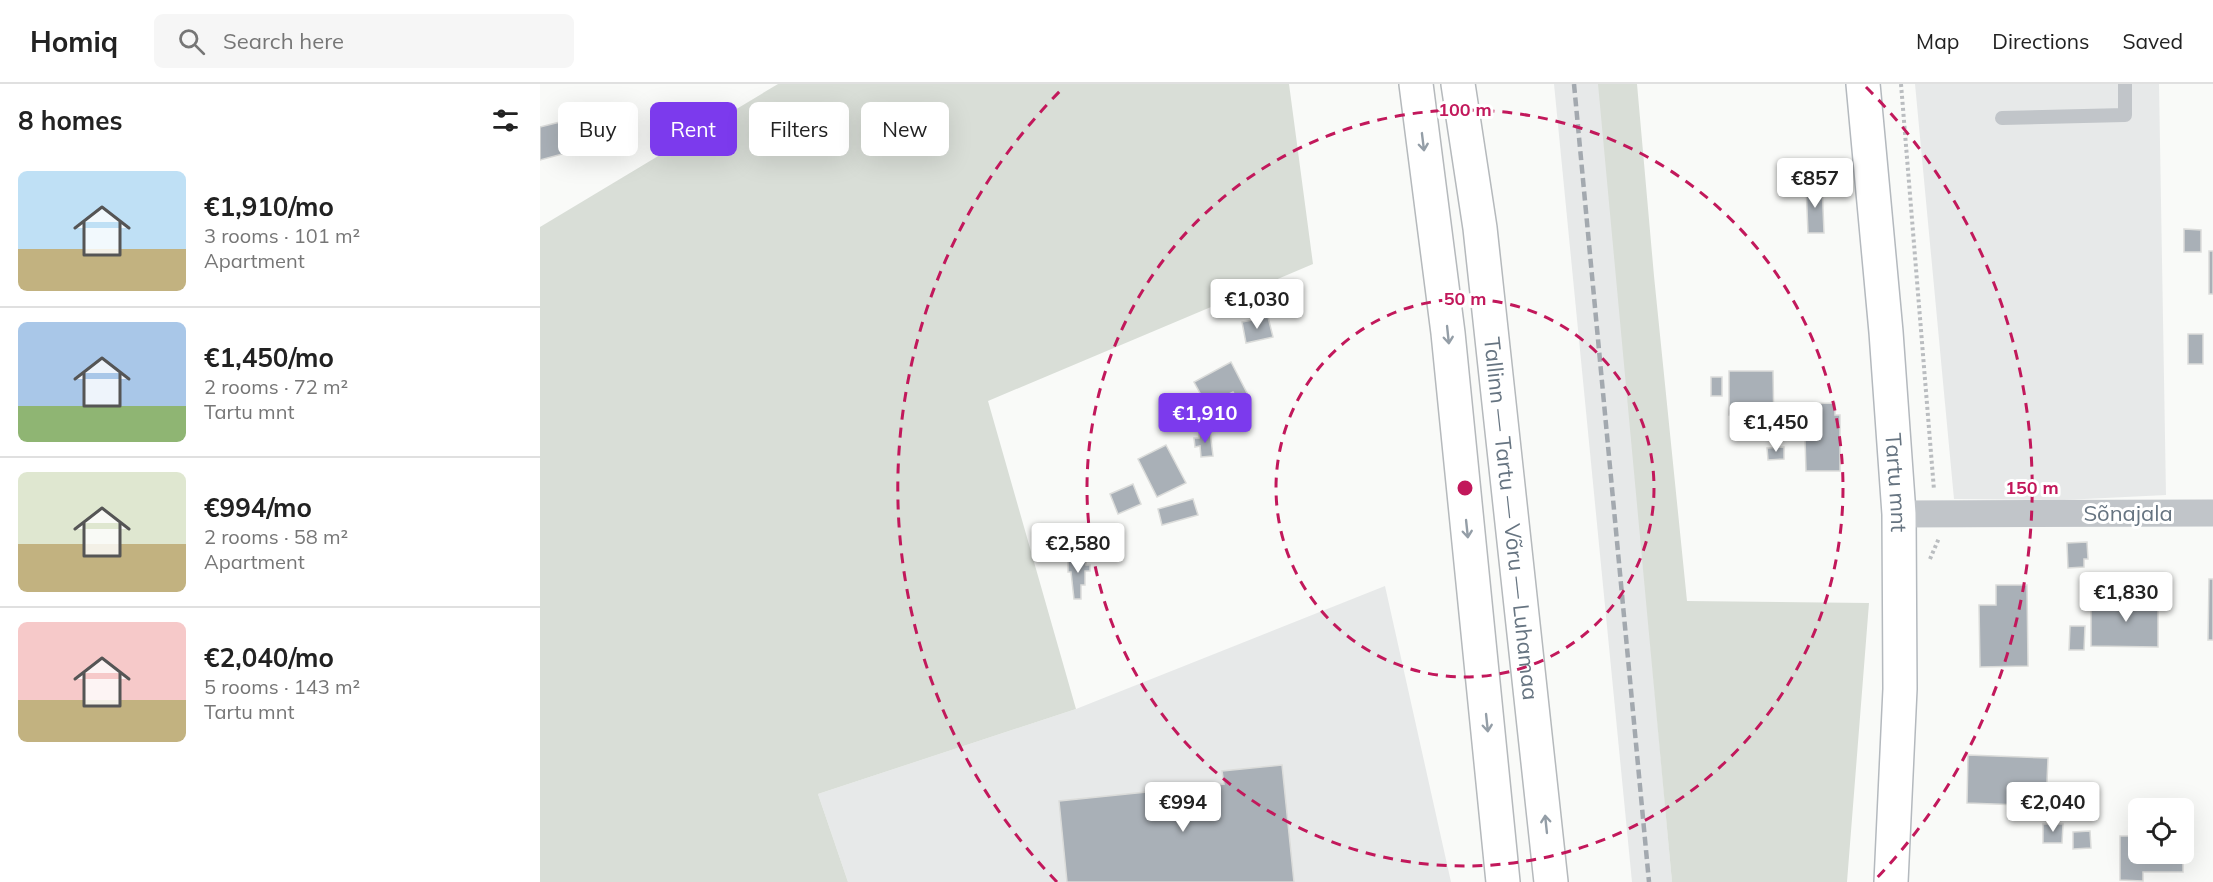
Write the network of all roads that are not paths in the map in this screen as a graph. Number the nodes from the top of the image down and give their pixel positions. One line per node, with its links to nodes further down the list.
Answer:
1 (1416, 84): 8 (main road, Tallinn — Tartu — Võru — Luhamaa, one-way to 8)
2 (1458, 84): 9 (main road, Tallinn — Tartu — Võru — Luhamaa, one-way to 2)
3 (1863, 84): 7 (main road, Tartu mnt)
4 (2125, 84): 5 (lane)
5 (2002, 118)
6 (2213, 513): 7 (street, Sõnajala)
7 (1899, 514): 10 (main road, Tartu mnt)
8 (1503, 882)
9 (1551, 882)
10 (1891, 882)

